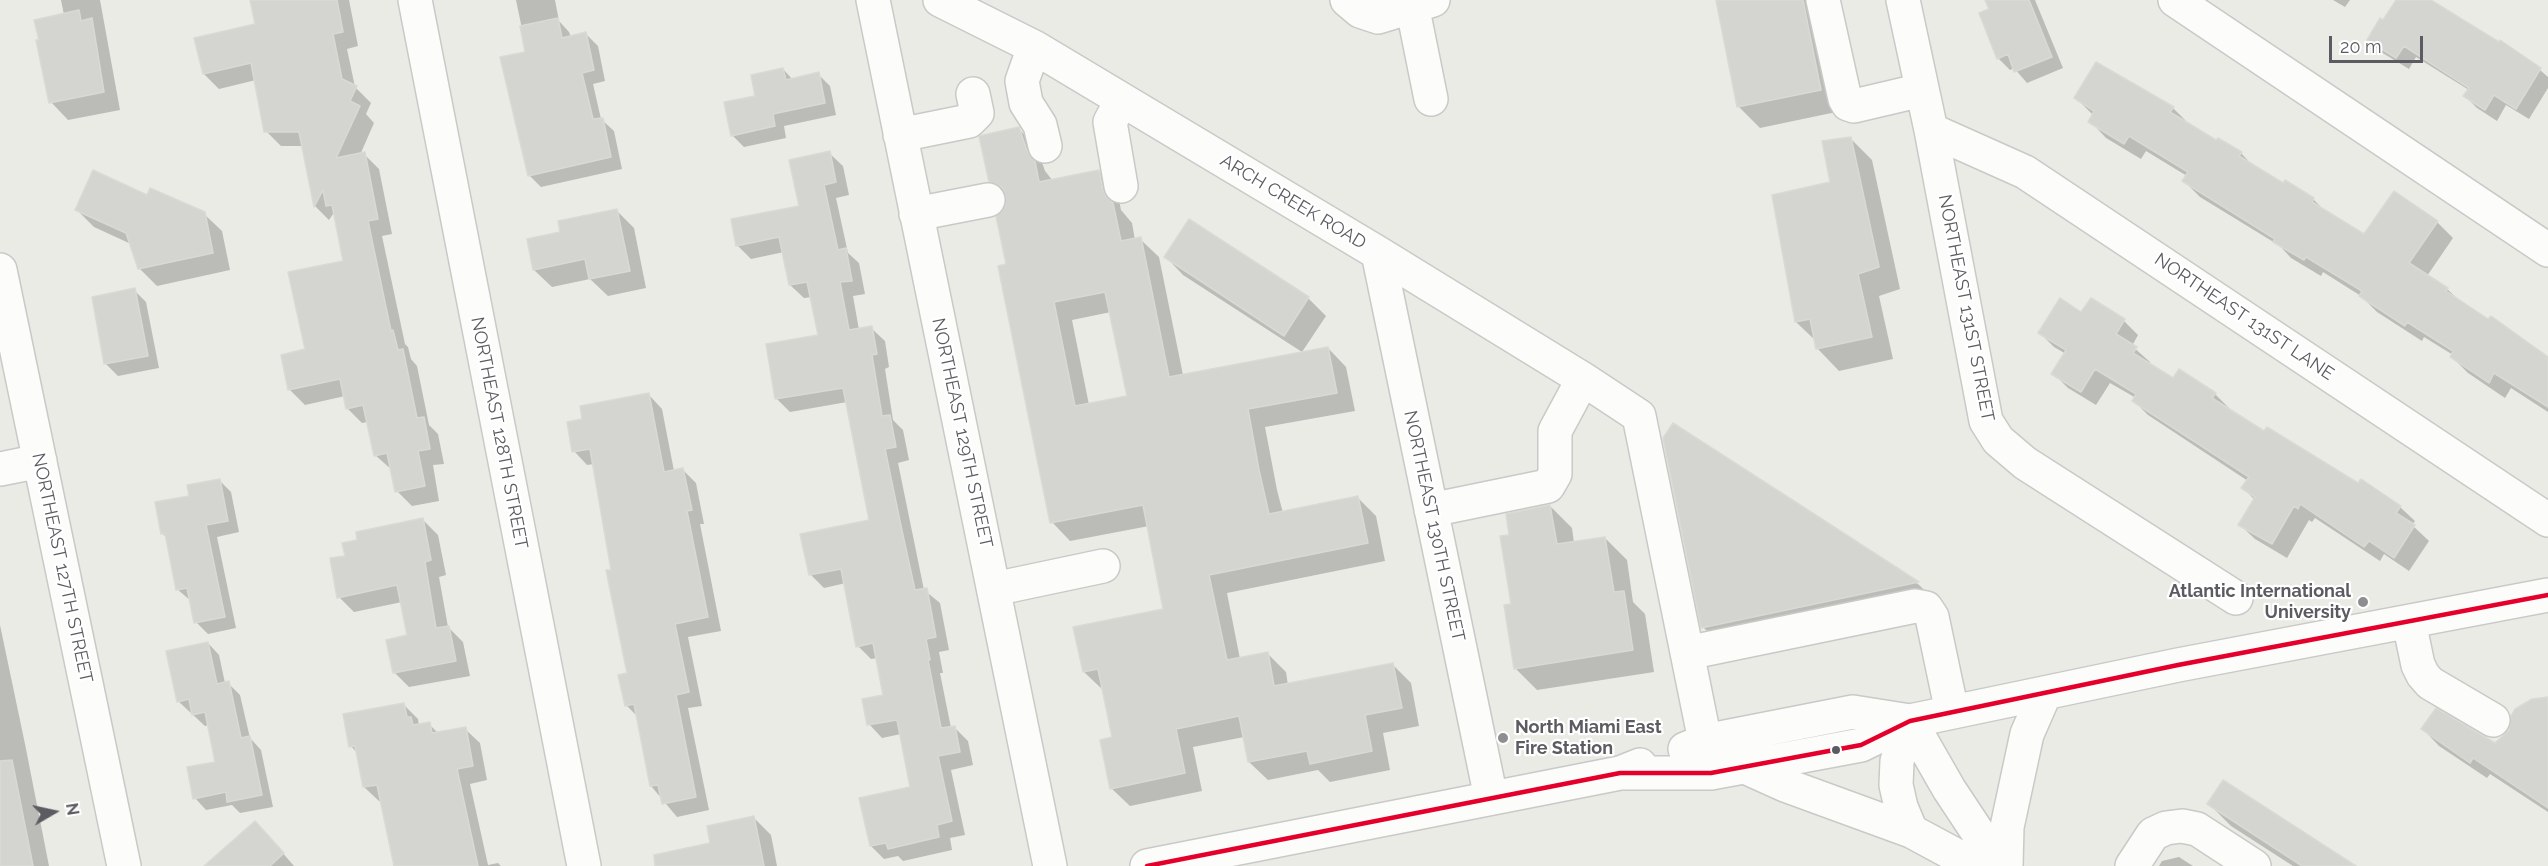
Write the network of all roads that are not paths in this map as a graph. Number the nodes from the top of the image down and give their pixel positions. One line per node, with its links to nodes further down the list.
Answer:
1 (415, 0): 45 (street, NORTHEAST 128TH STREET)
2 (873, 0): 15 (street, NORTHEAST 129TH STREET)
3 (940, 0): 9 (street, ARCH CREEK ROAD)
4 (1347, 0): 8 (street)
5 (1823, 0): 10 (street)
6 (1903, 0): 10 (street, NORTHEAST 131ST STREET)
7 (2175, 0): 20 (street)
8 (1419, 2): 12 (street)
9 (1034, 47): 13 (street, ARCH CREEK ROAD); 16 (street)
10 (1922, 90): 14 (street, NORTHEAST 131ST STREET)
11 (973, 93): 15 (street)
12 (1431, 99)
13 (1122, 100): 17 (street); 21 (street, ARCH CREEK ROAD)
14 (1931, 130): 28 (street, NORTHEAST 131ST LANE); 32 (street, NORTHEAST 131ST STREET)
15 (900, 135): 19 (street, NORTHEAST 129TH STREET)
16 (1045, 146)
17 (1121, 186)
18 (988, 200): 19 (street)
19 (916, 214): 30 (street, NORTHEAST 129TH STREET)
20 (2548, 250)
21 (1378, 253): 23 (street, ARCH CREEK ROAD); 27 (street, NORTHEAST 130TH STREET)
22 (0, 270): 24 (street, NORTHEAST 127TH STREET)
23 (1583, 379): 27 (street); 34 (street, ARCH CREEK ROAD)
24 (13, 397): 25 (street, NORTHEAST 127TH STREET)
25 (40, 461): 26 (street); 44 (street, NORTHEAST 127TH STREET)
26 (0, 469)
27 (1431, 510): 42 (street, NORTHEAST 130TH STREET)
28 (2548, 520)
29 (1103, 566): 30 (street)
30 (994, 589): 46 (street, NORTHEAST 129TH STREET)
31 (2548, 594): 33 (street)
32 (2235, 598)
33 (2409, 622): 35 (street); 37 (street)
34 (1687, 653): 36 (street); 39 (street)
35 (2045, 693): 36 (street); 50 (street)
36 (1952, 712): 38 (street)
37 (2493, 720)
38 (1910, 721): 39 (street); 40 (street); 43 (street); 49 (street)
39 (1705, 741): 41 (street)
40 (1745, 767): 41 (street); 43 (street)
41 (1620, 773): 42 (street)
42 (1491, 798): 47 (street)
43 (1911, 831): 48 (street)
44 (124, 866)
45 (584, 866)
46 (1050, 866)
47 (1148, 866)
48 (1976, 866)
49 (2000, 866)
50 (2006, 866)
51 (2132, 866): 52 (street)
52 (2254, 866)

